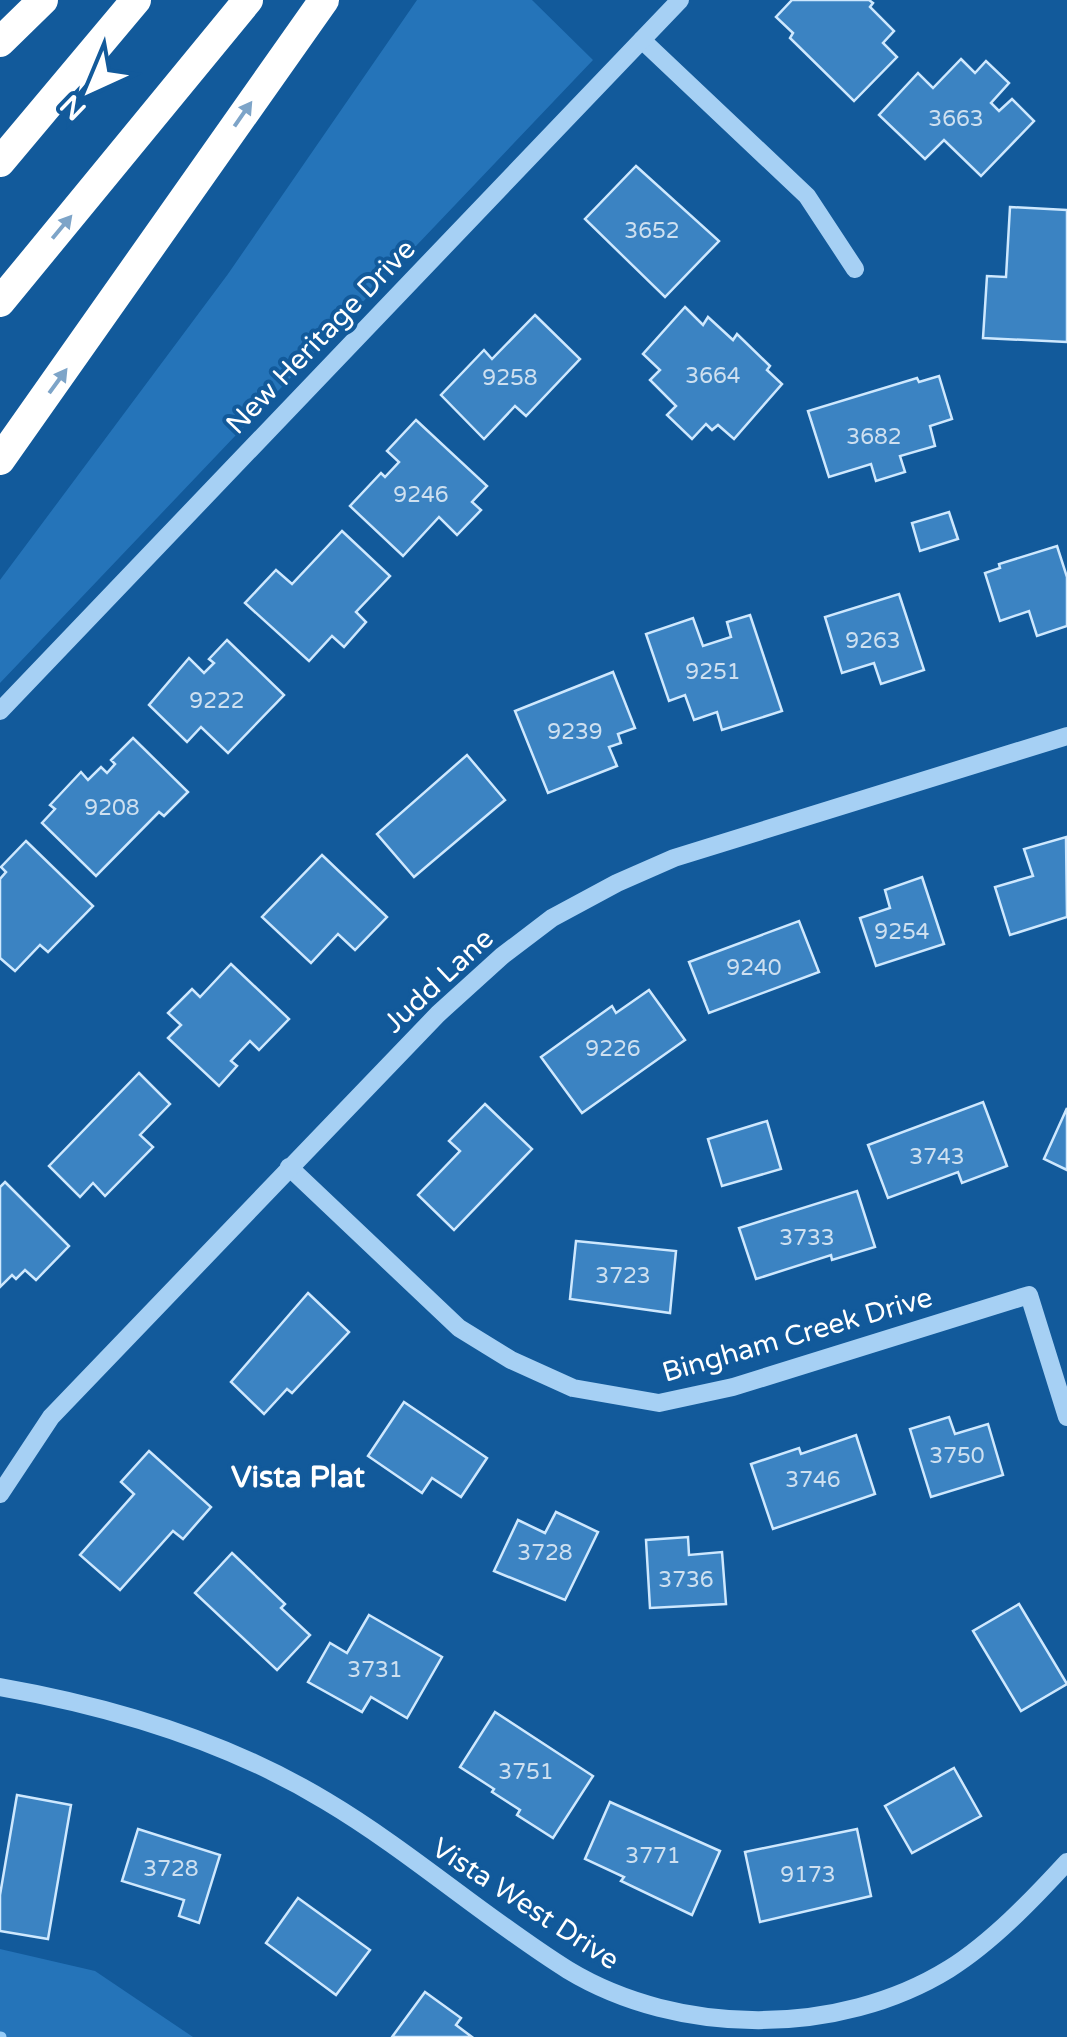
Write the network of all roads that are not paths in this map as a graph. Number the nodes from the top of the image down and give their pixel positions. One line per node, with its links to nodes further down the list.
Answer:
1 (42, 0): 7 (highway)
2 (136, 0): 8 (highway)
3 (248, 0): 10 (highway, one-way to 3)
4 (324, 0): 11 (highway, one-way to 4)
5 (680, 0): 6 (street, New Heritage Drive)
6 (642, 40): 9 (street); 12 (street, New Heritage Drive)
7 (0, 42)
8 (0, 162)
9 (855, 269)
10 (0, 302)
11 (0, 460)
12 (0, 711)
13 (1067, 736): 14 (street, Judd Lane)
14 (289, 1167): 15 (street, Bingham Creek Drive); 16 (street, Judd Lane)
15 (1067, 1418)
16 (0, 1494)
17 (0, 1686): 18 (street, Vista West Drive)
18 (1067, 1862)

